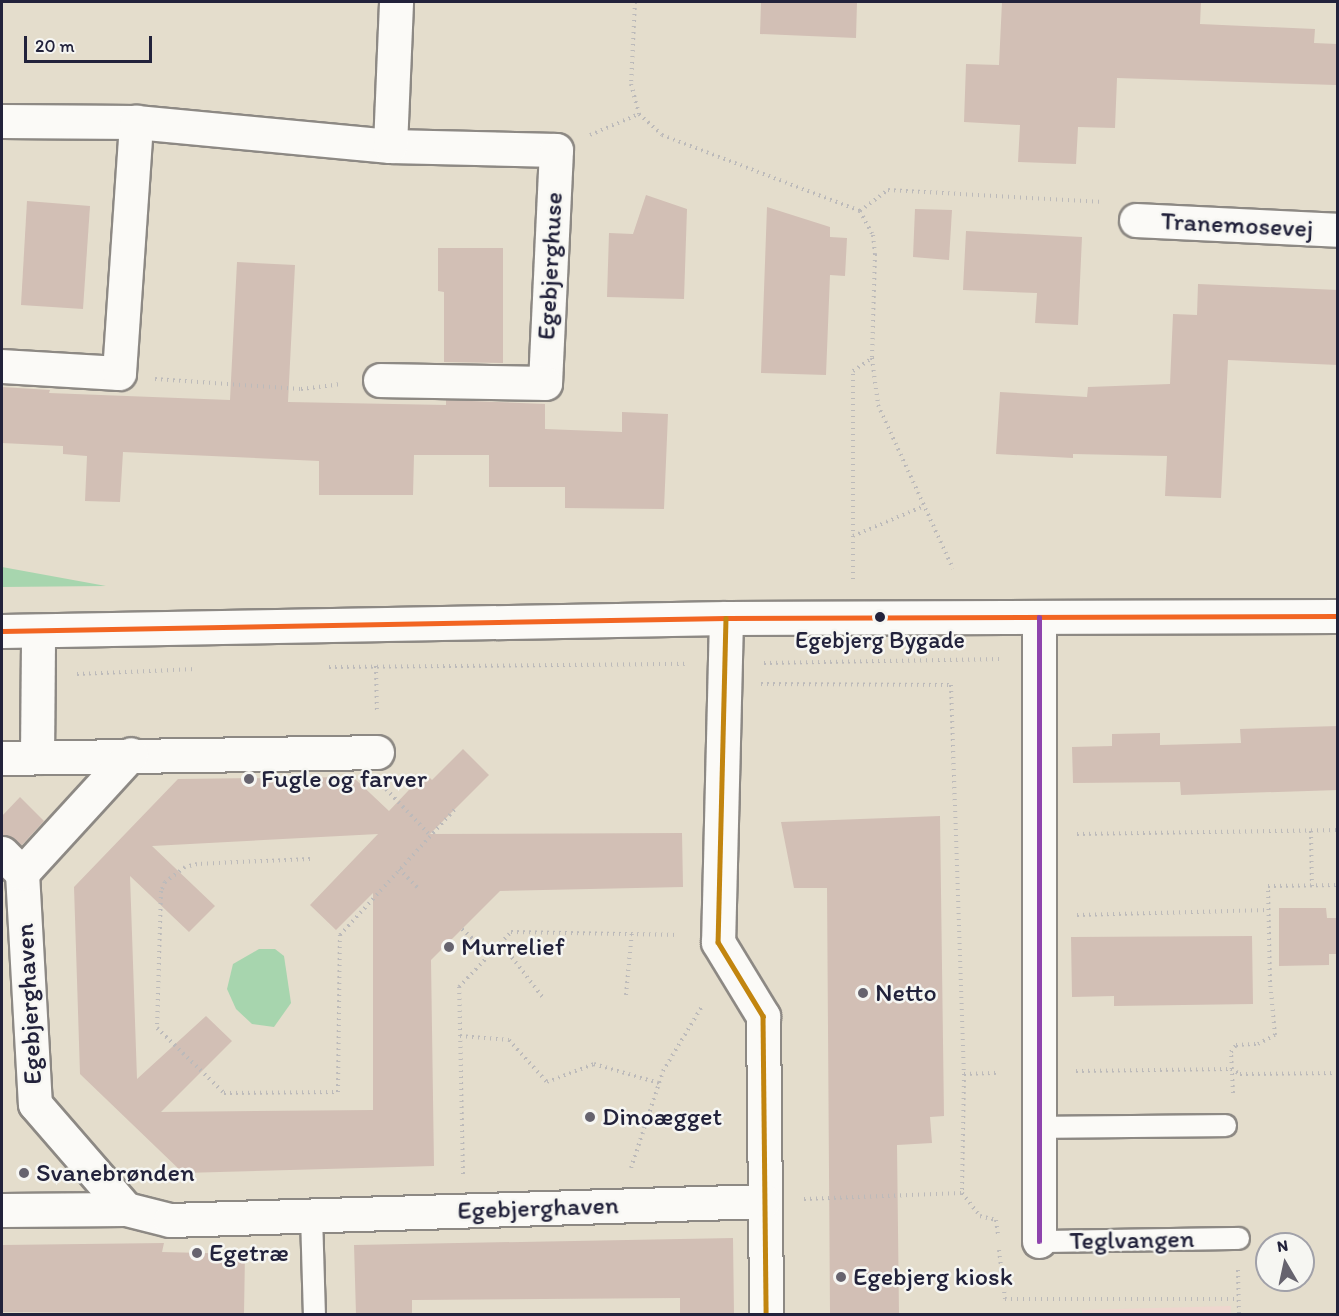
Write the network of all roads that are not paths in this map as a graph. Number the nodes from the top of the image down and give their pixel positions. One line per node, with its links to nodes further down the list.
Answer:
1 (396, 2): 4 (street)
2 (2, 121): 3 (street)
3 (136, 122): 4 (street); 7 (street)
4 (390, 146): 8 (street, Egebjerghuse)
5 (1136, 220): 6 (street, Tranemosevej)
6 (1338, 231)
7 (2, 366)
8 (380, 380)
9 (1338, 616): 10 (street)
10 (1039, 617): 11 (street); 20 (street, Teglvangen)
11 (726, 618): 12 (street); 21 (street)
12 (38, 631): 13 (street); 16 (street)
13 (2, 632)
14 (378, 752): 15 (street)
15 (131, 754): 16 (street); 18 (street, Egebjerghaven)
16 (37, 757): 17 (street)
17 (2, 758)
18 (12, 863): 22 (street, Egebjerghaven)
19 (1225, 1125): 20 (lane)
20 (1038, 1127): 26 (street, Teglvangen)
21 (764, 1201): 24 (street, Egebjerghaven); 28 (street)
22 (126, 1209): 23 (street, Egebjerghaven); 24 (street, Egebjerghaven)
23 (2, 1210)
24 (311, 1215): 27 (lane)
25 (1238, 1238): 26 (lane, Teglvangen)
26 (1039, 1241)
27 (314, 1314)
28 (766, 1314)

